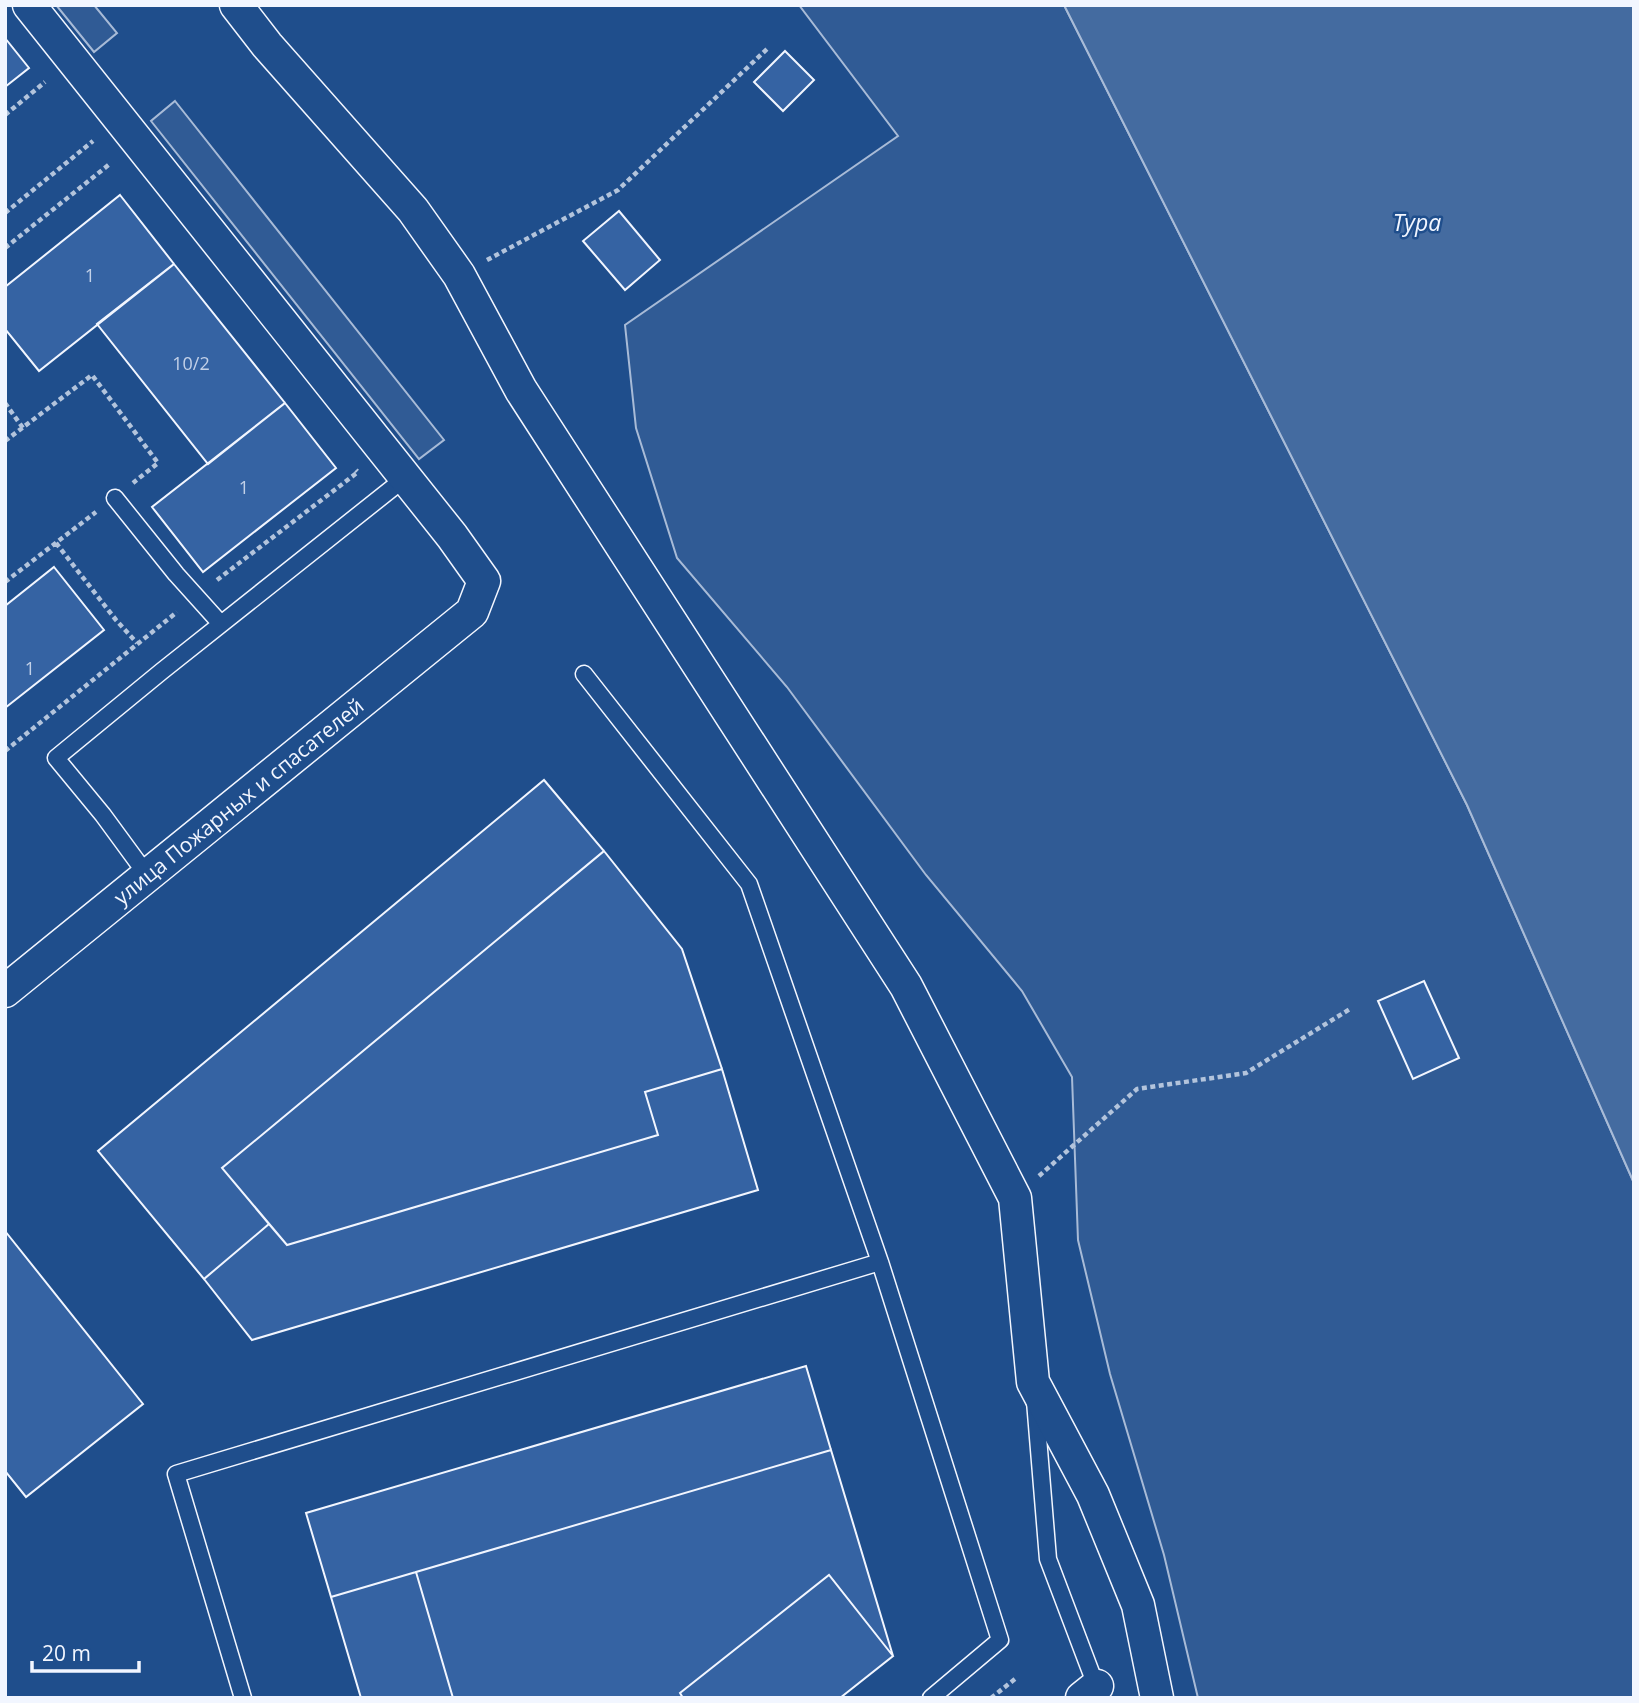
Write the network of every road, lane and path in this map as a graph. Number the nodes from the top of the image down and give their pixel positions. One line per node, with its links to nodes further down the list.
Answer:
1 (29, 5): 15 (street)
2 (236, 5): 10 (street)
3 (767, 49): 10 (path)
4 (37, 72): 5 (path)
5 (5, 115)
6 (85, 131): 8 (path)
7 (120, 172): 9 (path)
8 (5, 213)
9 (5, 248)
10 (458, 275): 27 (street)
11 (5, 403): 12 (path)
12 (23, 428): 13 (path); 16 (path)
13 (5, 441)
14 (349, 461): 19 (path)
15 (405, 478): 20 (lane); 24 (street, улица Пожарных и спасателей)
16 (115, 498): 17 (path); 19 (lane)
17 (56, 543): 18 (path); 21 (path)
18 (5, 582)
19 (196, 596): 20 (lane); 21 (path)
20 (221, 624): 24 (lane)
21 (137, 643): 23 (path)
22 (584, 674): 28 (lane)
23 (5, 751)
24 (147, 876): 25 (street, улица Пожарных и спасателей)
25 (5, 991)
26 (1350, 1009): 27 (path)
27 (1015, 1198): 29 (street)
28 (880, 1262): 32 (lane); 33 (lane)
29 (1033, 1381): 31 (lane); 35 (street)
30 (1015, 1679): 34 (path)
31 (1093, 1694)
32 (243, 1698)
33 (931, 1698)
34 (991, 1698)
35 (1157, 1698)

